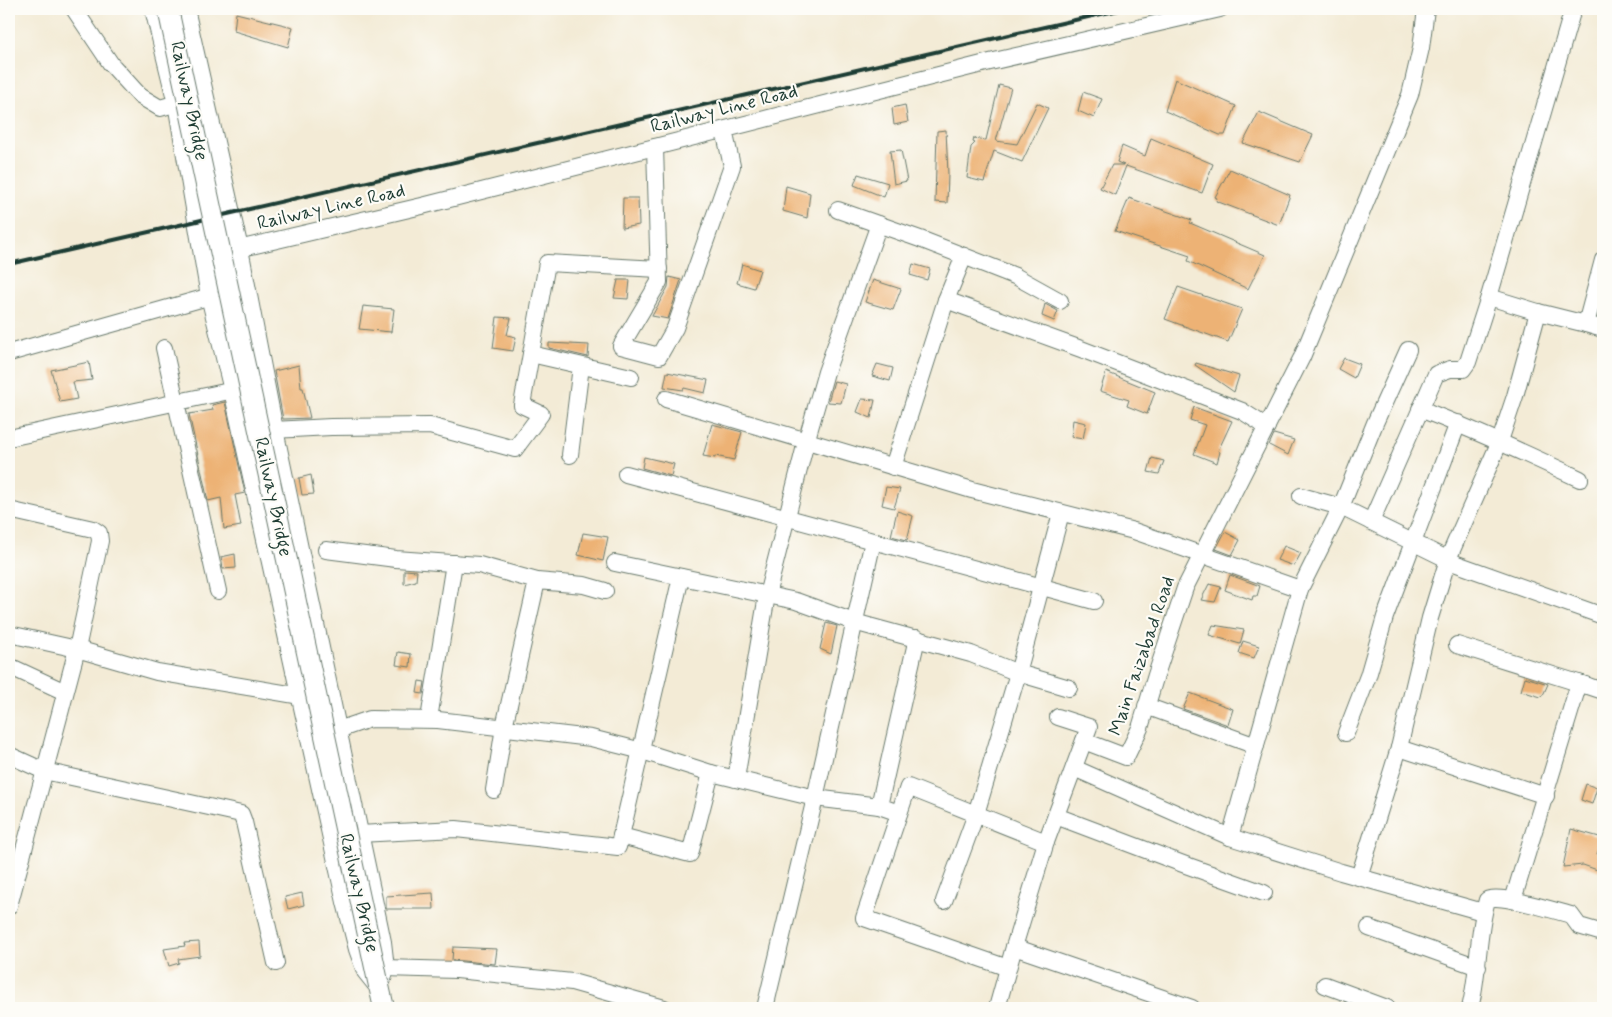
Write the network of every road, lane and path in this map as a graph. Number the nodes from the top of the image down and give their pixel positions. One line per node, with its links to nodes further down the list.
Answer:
1 (74, 9): 8 (street)
2 (155, 9): 8 (main road)
3 (168, 9): 115 (main road, Railway Bridge, bridge)
4 (184, 9): 13 (main road)
5 (1220, 9): 9 (street, Railway Line Road)
6 (1426, 9): 35 (street, Main Faizabad Road)
7 (1572, 9): 18 (street)
8 (178, 103): 17 (main road)
9 (724, 130): 10 (street, Railway Line Road); 16 (street)
10 (655, 147): 13 (street, Railway Line Road); 16 (street)
11 (838, 210): 12 (street)
12 (879, 224): 14 (street); 39 (street)
13 (238, 250): 36 (main road)
14 (964, 256): 19 (street); 20 (street)
15 (1603, 260): 22 (street)
16 (659, 269): 27 (street)
17 (212, 296): 26 (street); 30 (main road)
18 (1489, 298): 21 (street); 33 (street)
19 (946, 300): 35 (street); 41 (street)
20 (1060, 301)
21 (1538, 312): 22 (street); 38 (street)
22 (1586, 324): 23 (street)
23 (1603, 329)
24 (164, 348): 32 (street)
25 (1408, 350): 45 (street)
26 (9, 353)
27 (531, 354): 28 (street); 36 (street)
28 (581, 366): 29 (street); 40 (street)
29 (631, 378)
30 (234, 390): 32 (street); 76 (main road)
31 (666, 399): 39 (street)
32 (176, 403): 37 (street); 61 (street)
33 (1420, 409): 34 (street); 49 (street)
34 (1458, 423): 38 (street); 51 (street)
35 (1267, 427): 53 (street, Main Faizabad Road)
36 (273, 430): 81 (main road)
37 (9, 438)
38 (1500, 441): 43 (street); 54 (street)
39 (806, 442): 41 (street); 48 (street)
40 (570, 455)
41 (893, 467): 47 (street)
42 (626, 474): 48 (street)
43 (1580, 480)
44 (1301, 496): 45 (street)
45 (1341, 507): 49 (street); 60 (street)
46 (9, 510): 70 (street)
47 (1061, 513): 53 (street); 59 (street)
48 (787, 518): 50 (street); 63 (street)
49 (1371, 522): 51 (street)
50 (873, 541): 59 (street); 66 (street)
51 (1413, 542): 54 (street); 82 (street)
52 (326, 550): 55 (street)
53 (1202, 554): 60 (street); 77 (street, Main Faizabad Road)
54 (1448, 559): 65 (street); 85 (street)
55 (454, 563): 58 (street); 79 (street)
56 (615, 563): 57 (street)
57 (681, 577): 63 (street); 86 (street)
58 (536, 581): 62 (street); 80 (street)
59 (1042, 587): 64 (street); 72 (street)
60 (1300, 589): 84 (street)
61 (218, 591)
62 (605, 591)
63 (767, 595): 66 (street); 91 (street)
64 (1094, 601)
65 (1603, 616)
66 (854, 622): 68 (street); 94 (street)
67 (9, 634): 70 (street)
68 (917, 638): 72 (street); 95 (street)
69 (1457, 645): 74 (street)
70 (77, 648): 75 (street); 76 (street)
71 (9, 666): 75 (street)
72 (1018, 674): 73 (street); 97 (street)
73 (1069, 688)
74 (1599, 689): 93 (street)
75 (65, 692): 89 (street)
76 (301, 696): 115 (main road)
77 (1146, 706): 83 (street, Main Faizabad Road); 84 (street)
78 (1058, 717): 83 (street)
79 (429, 719): 80 (street); 81 (street)
80 (504, 727): 86 (street); 92 (street)
81 (335, 730): 99 (main road)
82 (1346, 734)
83 (1084, 742): 88 (street, Main Faizabad Road)
84 (1256, 746): 101 (street)
85 (1399, 748): 93 (street); 103 (street)
86 (642, 751): 90 (street); 100 (street)
87 (9, 755): 89 (street)
88 (1074, 768): 98 (street, Main Faizabad Road); 101 (street)
89 (44, 771): 107 (street); 112 (street)
90 (711, 773): 91 (street); 100 (street)
91 (736, 778): 94 (street)
92 (494, 790)
93 (1546, 796): 105 (street)
94 (815, 798): 95 (street); 119 (street)
95 (879, 806): 96 (street)
96 (900, 813): 97 (street); 114 (street)
97 (976, 814): 102 (street); 106 (street)
98 (1056, 816): 102 (street, Main Faizabad Road); 104 (street)
99 (358, 834): 100 (street); 115 (main road)
100 (621, 836)
101 (1230, 838): 103 (street)
102 (1046, 842): 111 (street, Main Faizabad Road)
103 (1360, 877): 108 (street)
104 (1264, 893)
105 (1513, 900): 108 (street); 110 (street)
106 (944, 902)
107 (9, 906)
108 (1483, 912): 113 (street)
109 (1369, 928): 113 (street)
110 (1603, 933)
111 (1014, 947): 114 (street, Main Faizabad Road); 121 (street)
112 (276, 963)
113 (1478, 967): 123 (street)
114 (1008, 968): 120 (street, Main Faizabad Road)
115 (381, 977): 117 (main road); 118 (street)
116 (1325, 985): 122 (street)
117 (384, 1008)
118 (664, 1008)
119 (765, 1008)
120 (998, 1008)
121 (1192, 1008)
122 (1387, 1008)
123 (1470, 1008)

